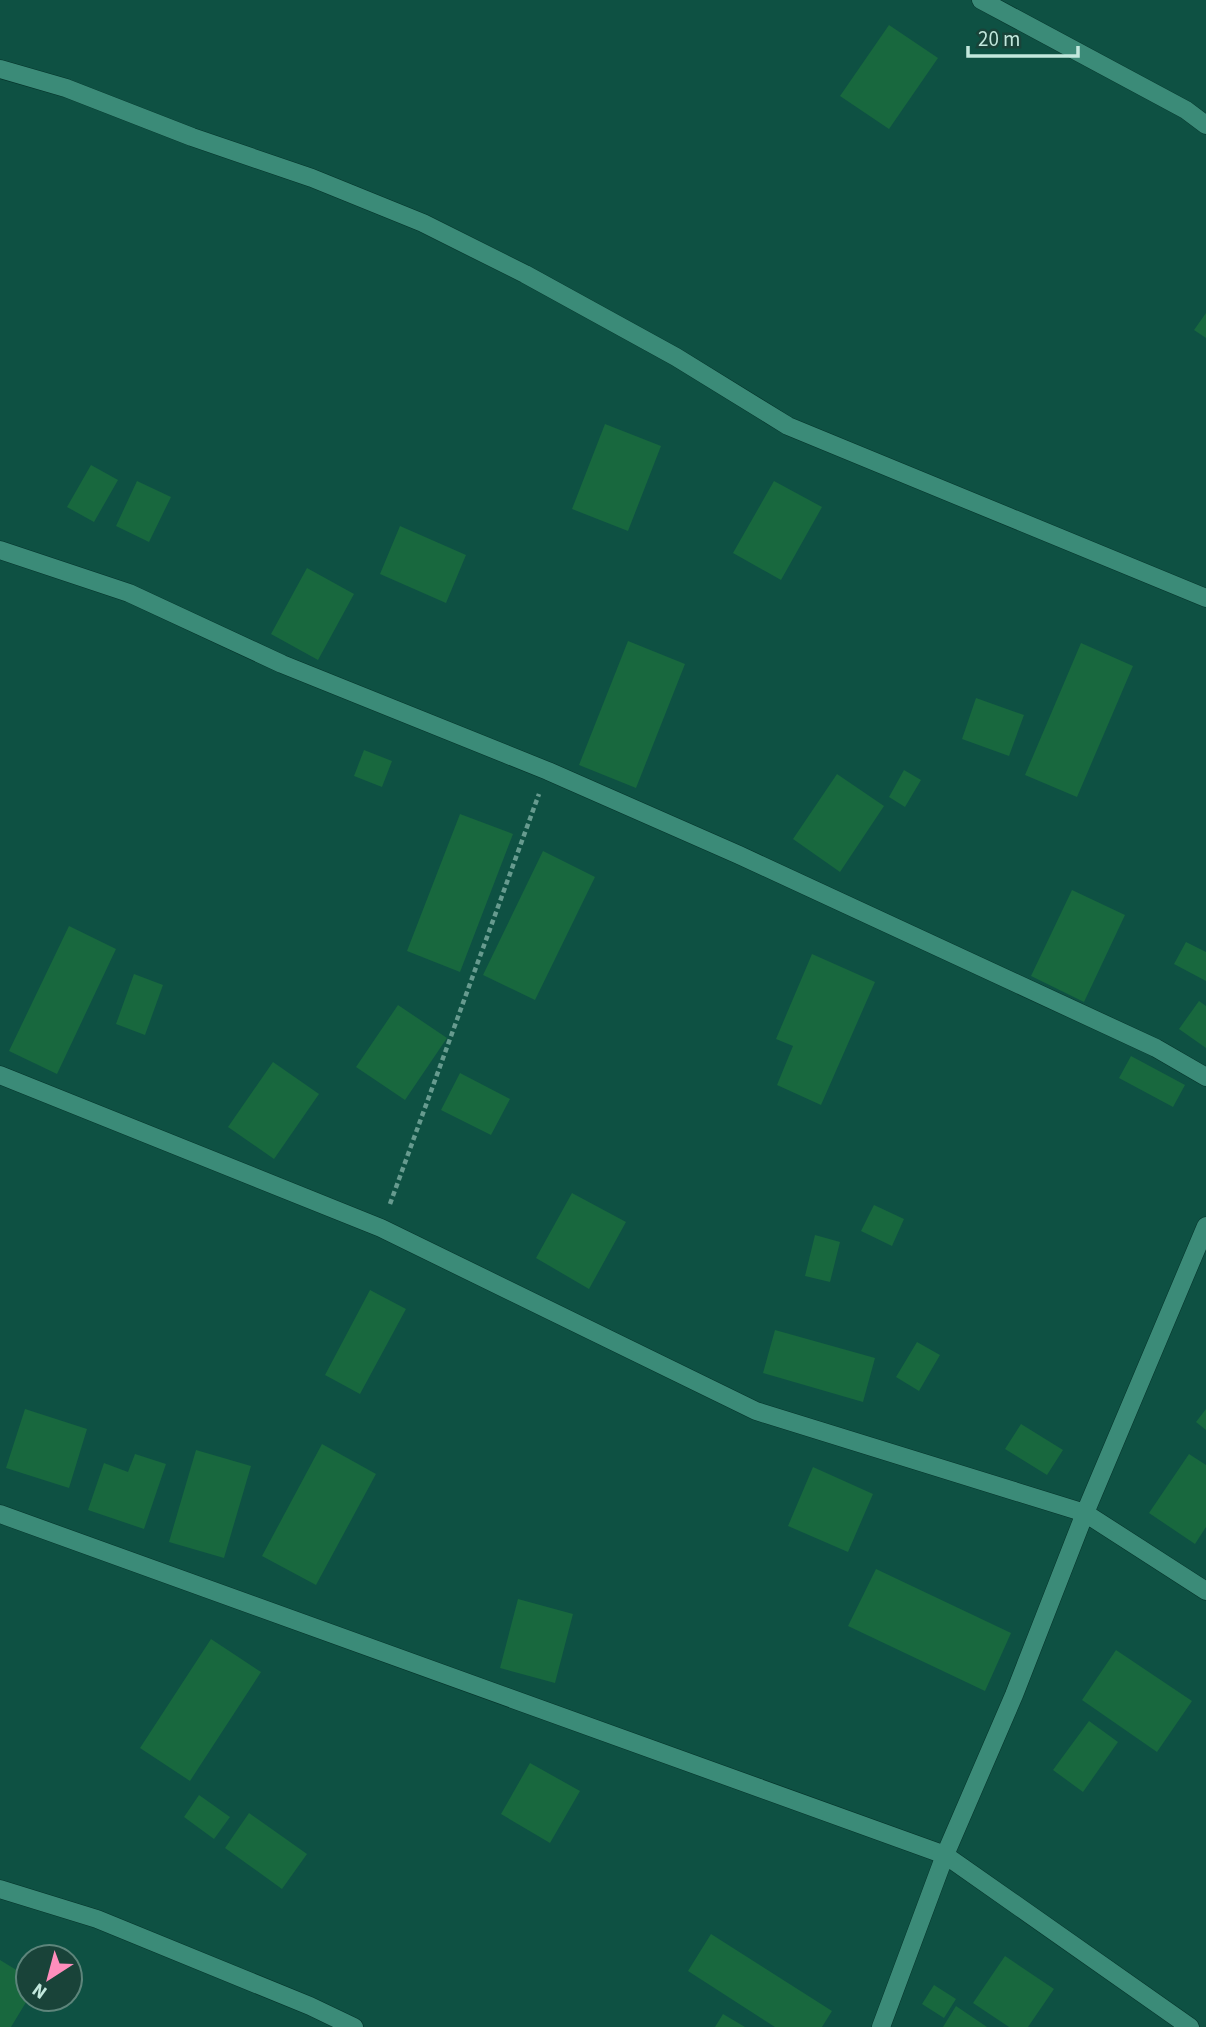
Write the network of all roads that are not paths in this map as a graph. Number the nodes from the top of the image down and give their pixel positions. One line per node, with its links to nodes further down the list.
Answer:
1 (981, 0): 3 (street)
2 (0, 69): 5 (street)
3 (1206, 125)
4 (0, 550): 7 (street)
5 (1206, 598)
6 (0, 1075): 9 (street)
7 (1206, 1077)
8 (1206, 1226): 9 (street)
9 (1085, 1513): 11 (street); 12 (street)
10 (0, 1514): 12 (street)
11 (1206, 1591)
12 (945, 1855): 15 (street); 16 (street)
13 (0, 1889): 14 (street)
14 (354, 2027)
15 (881, 2027)
16 (1190, 2027)

